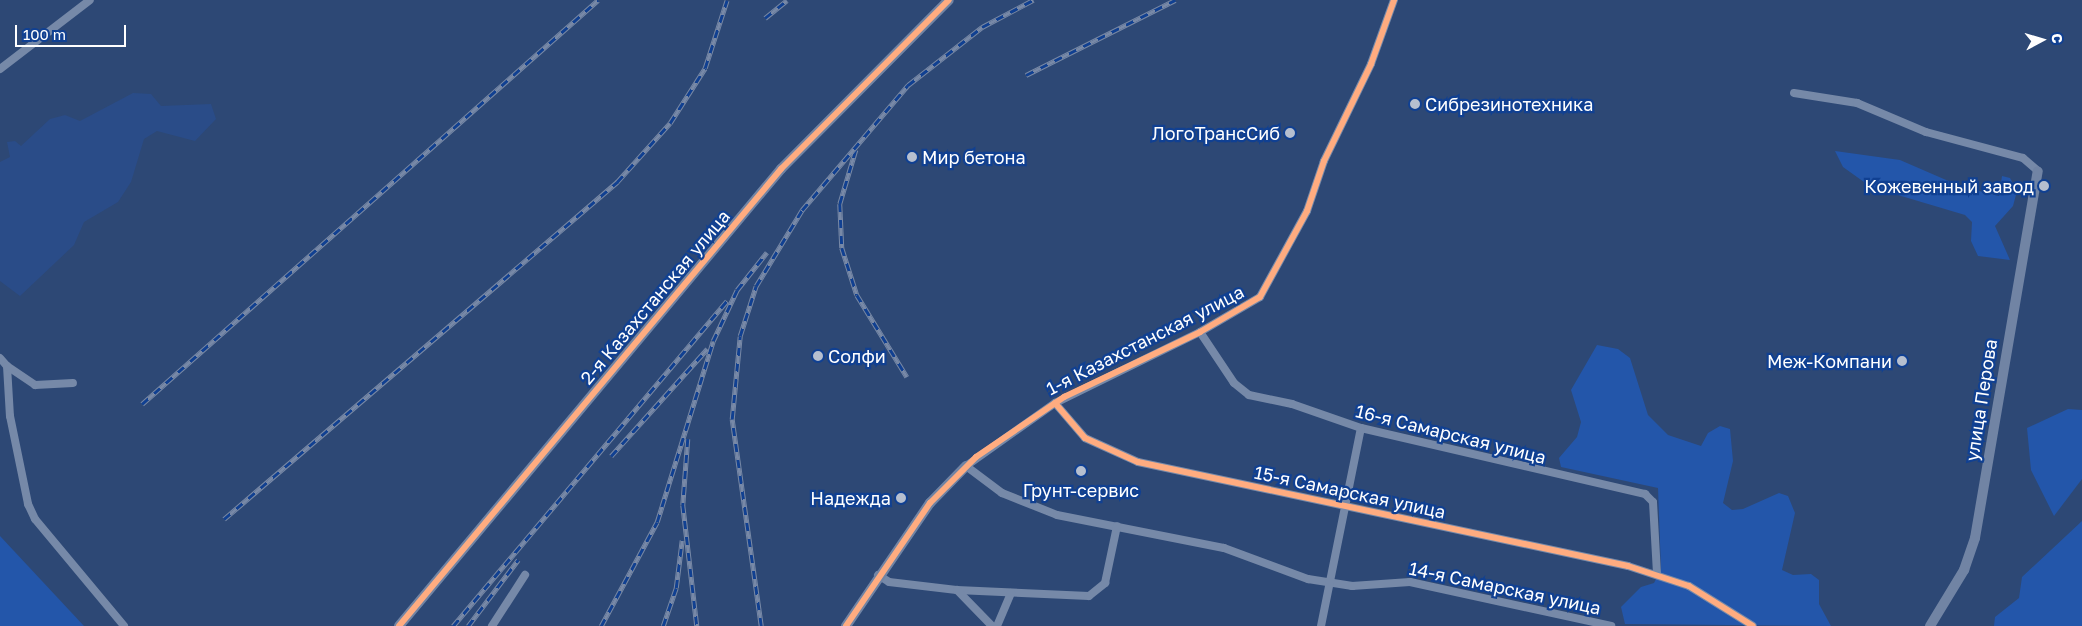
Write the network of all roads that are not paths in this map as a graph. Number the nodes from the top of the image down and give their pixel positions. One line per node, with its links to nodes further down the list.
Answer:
1 (90, 0): 4 (street)
2 (949, 0): 23 (street, 2-я Казахстанская улица)
3 (1394, 0): 7 (street, 1-я Казахстанская улица)
4 (0, 69)
5 (1794, 92): 6 (street)
6 (2038, 170): 31 (street, улица Перова)
7 (1200, 332): 11 (street, 1-я Казахстанская улица); 12 (street, 16-я Самарская улица)
8 (0, 358): 9 (street)
9 (6, 366): 10 (street); 22 (street)
10 (73, 383)
11 (1055, 403): 13 (street, 1-я Казахстанская улица); 14 (street, 15-я Самарская улица)
12 (1361, 428): 14 (street); 16 (street, 16-я Самарская улица)
13 (966, 466): 15 (street, 14-я Самарская улица); 18 (street, 1-я Казахстанская улица)
14 (1346, 507): 16 (street, 15-я Самарская улица); 19 (street)
15 (1117, 526): 19 (street, 14-я Самарская улица); 21 (street)
16 (1657, 574): 30 (street, 15-я Самарская улица)
17 (525, 575): 24 (street)
18 (878, 575): 20 (street); 25 (street, 1-я Казахстанская улица)
19 (1330, 584): 28 (street); 29 (street, 14-я Самарская улица)
20 (957, 590): 21 (street); 26 (street)
21 (1011, 593): 27 (street)
22 (124, 626)
23 (399, 626)
24 (492, 626)
25 (846, 626)
26 (992, 626)
27 (997, 626)
28 (1321, 626)
29 (1611, 626)
30 (1753, 626)
31 (1930, 626)

